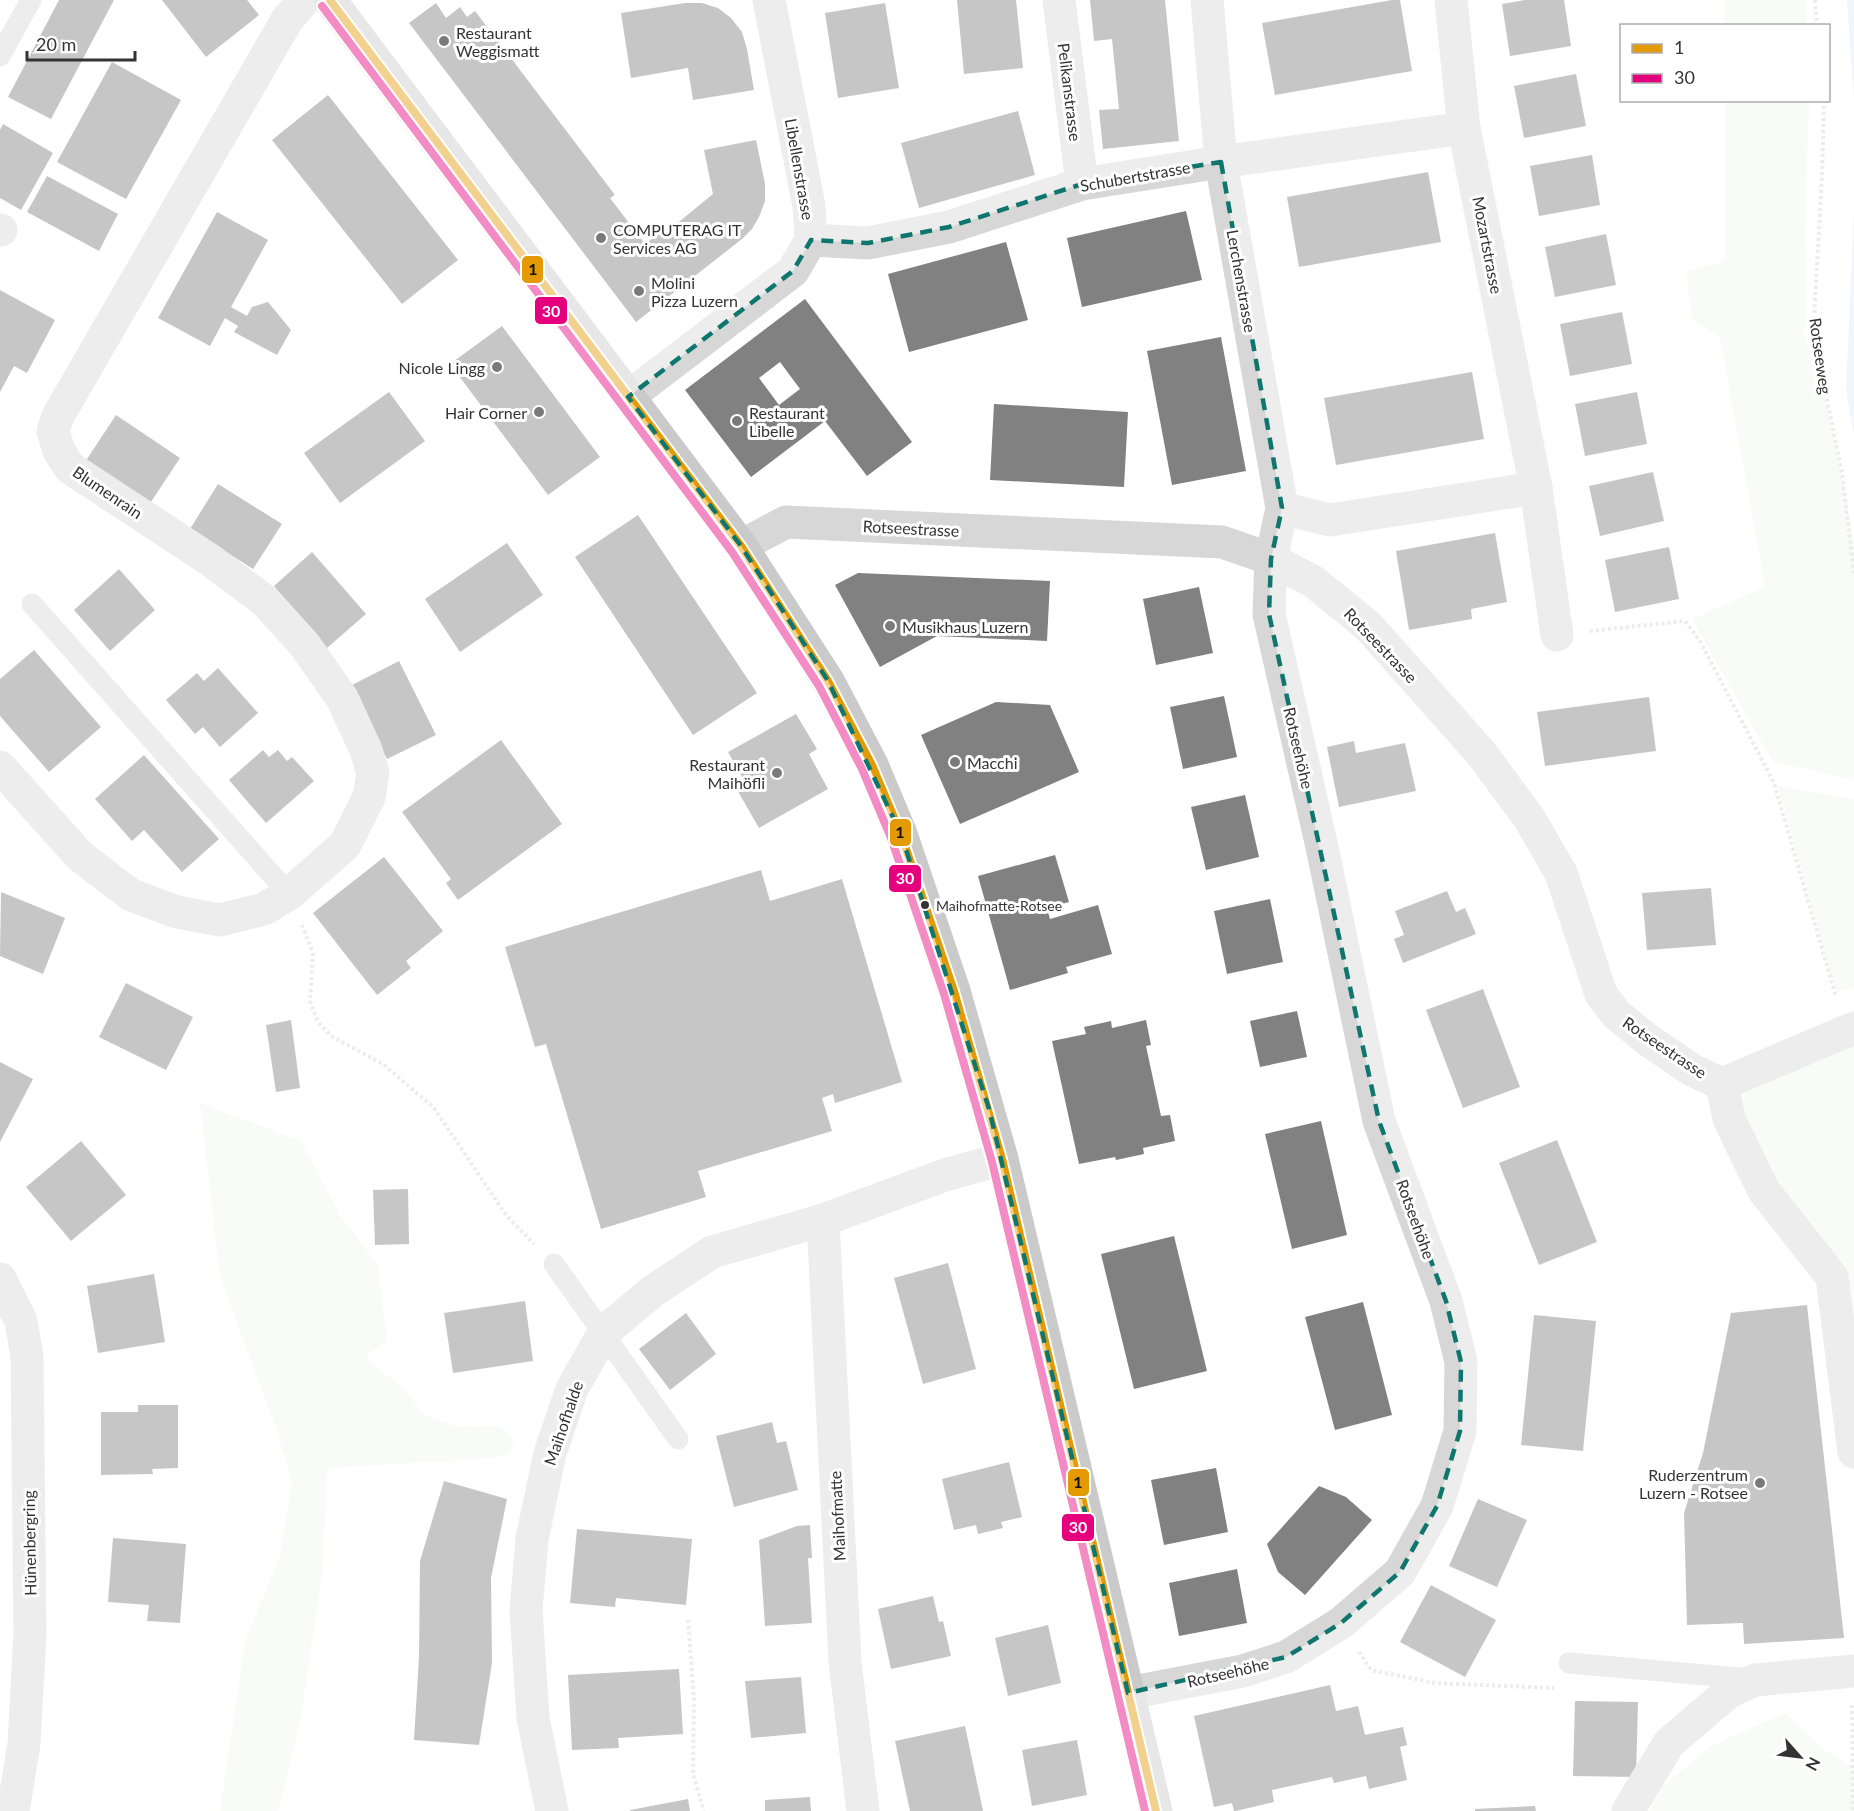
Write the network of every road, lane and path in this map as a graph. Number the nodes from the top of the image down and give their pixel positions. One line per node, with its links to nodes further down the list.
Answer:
1 (31, 0): 10 (lane)
2 (304, 0): 26 (street, Blumenrain)
3 (330, 0): 16 (main road)
4 (769, 0): 15 (street, Libellenstrasse)
5 (1059, 0): 14 (street, Pelikanstrasse)
6 (1207, 0): 13 (street, Lerchenstrasse)
7 (1451, 0): 12 (street, Mozartstrasse)
8 (1815, 0): 9 (path)
9 (1817, 24)
10 (0, 56)
11 (1824, 102): 21 (path, Rotseeweg)
12 (1464, 128): 13 (street, Schubertstrasse); 17 (street, Mozartstrasse)
13 (1221, 162): 14 (street, Schubertstrasse); 18 (street, Lerchenstrasse)
14 (1082, 184): 15 (street, Schubertstrasse)
15 (811, 240): 16 (street, Libellenstrasse)
16 (628, 397): 19 (main road)
17 (1536, 488): 18 (street); 24 (street, Mozartstrasse)
18 (1282, 508): 20 (street, Lerchenstrasse)
19 (741, 546): 20 (street, Rotseestrasse); 29 (main road)
20 (1271, 559): 28 (street, Rotseestrasse); 37 (street, Rotseehöhe)
21 (1854, 573)
22 (32, 604): 26 (lane)
23 (1630, 626): 27 (path)
24 (1557, 635)
25 (3, 776): 26 (street)
26 (290, 894): 31 (path)
27 (1850, 1030): 28 (street, Rotseestrasse)
28 (1722, 1084): 35 (street, Rotseestrasse)
29 (1002, 1159): 30 (street, Maihofhalde); 42 (main road)
30 (823, 1220): 33 (street, Maihofhalde); 46 (street, Maihofmatte)
31 (555, 1264): 33 (lane)
32 (0, 1279): 43 (street, Hünenbergring)
33 (604, 1332): 34 (lane); 44 (street, Maihofhalde)
34 (678, 1439)
35 (1854, 1452)
36 (688, 1620): 45 (path)
37 (1341, 1623): 41 (path); 42 (street, Rotseehöhe)
38 (1569, 1663): 40 (lane)
39 (1853, 1671): 40 (street); 49 (path)
40 (1755, 1680): 48 (street)
41 (1558, 1688)
42 (1128, 1693): 47 (main road)
43 (13, 1811)
44 (552, 1811)
45 (704, 1811)
46 (863, 1811)
47 (1156, 1811)
48 (1628, 1811)
49 (1853, 1811)

